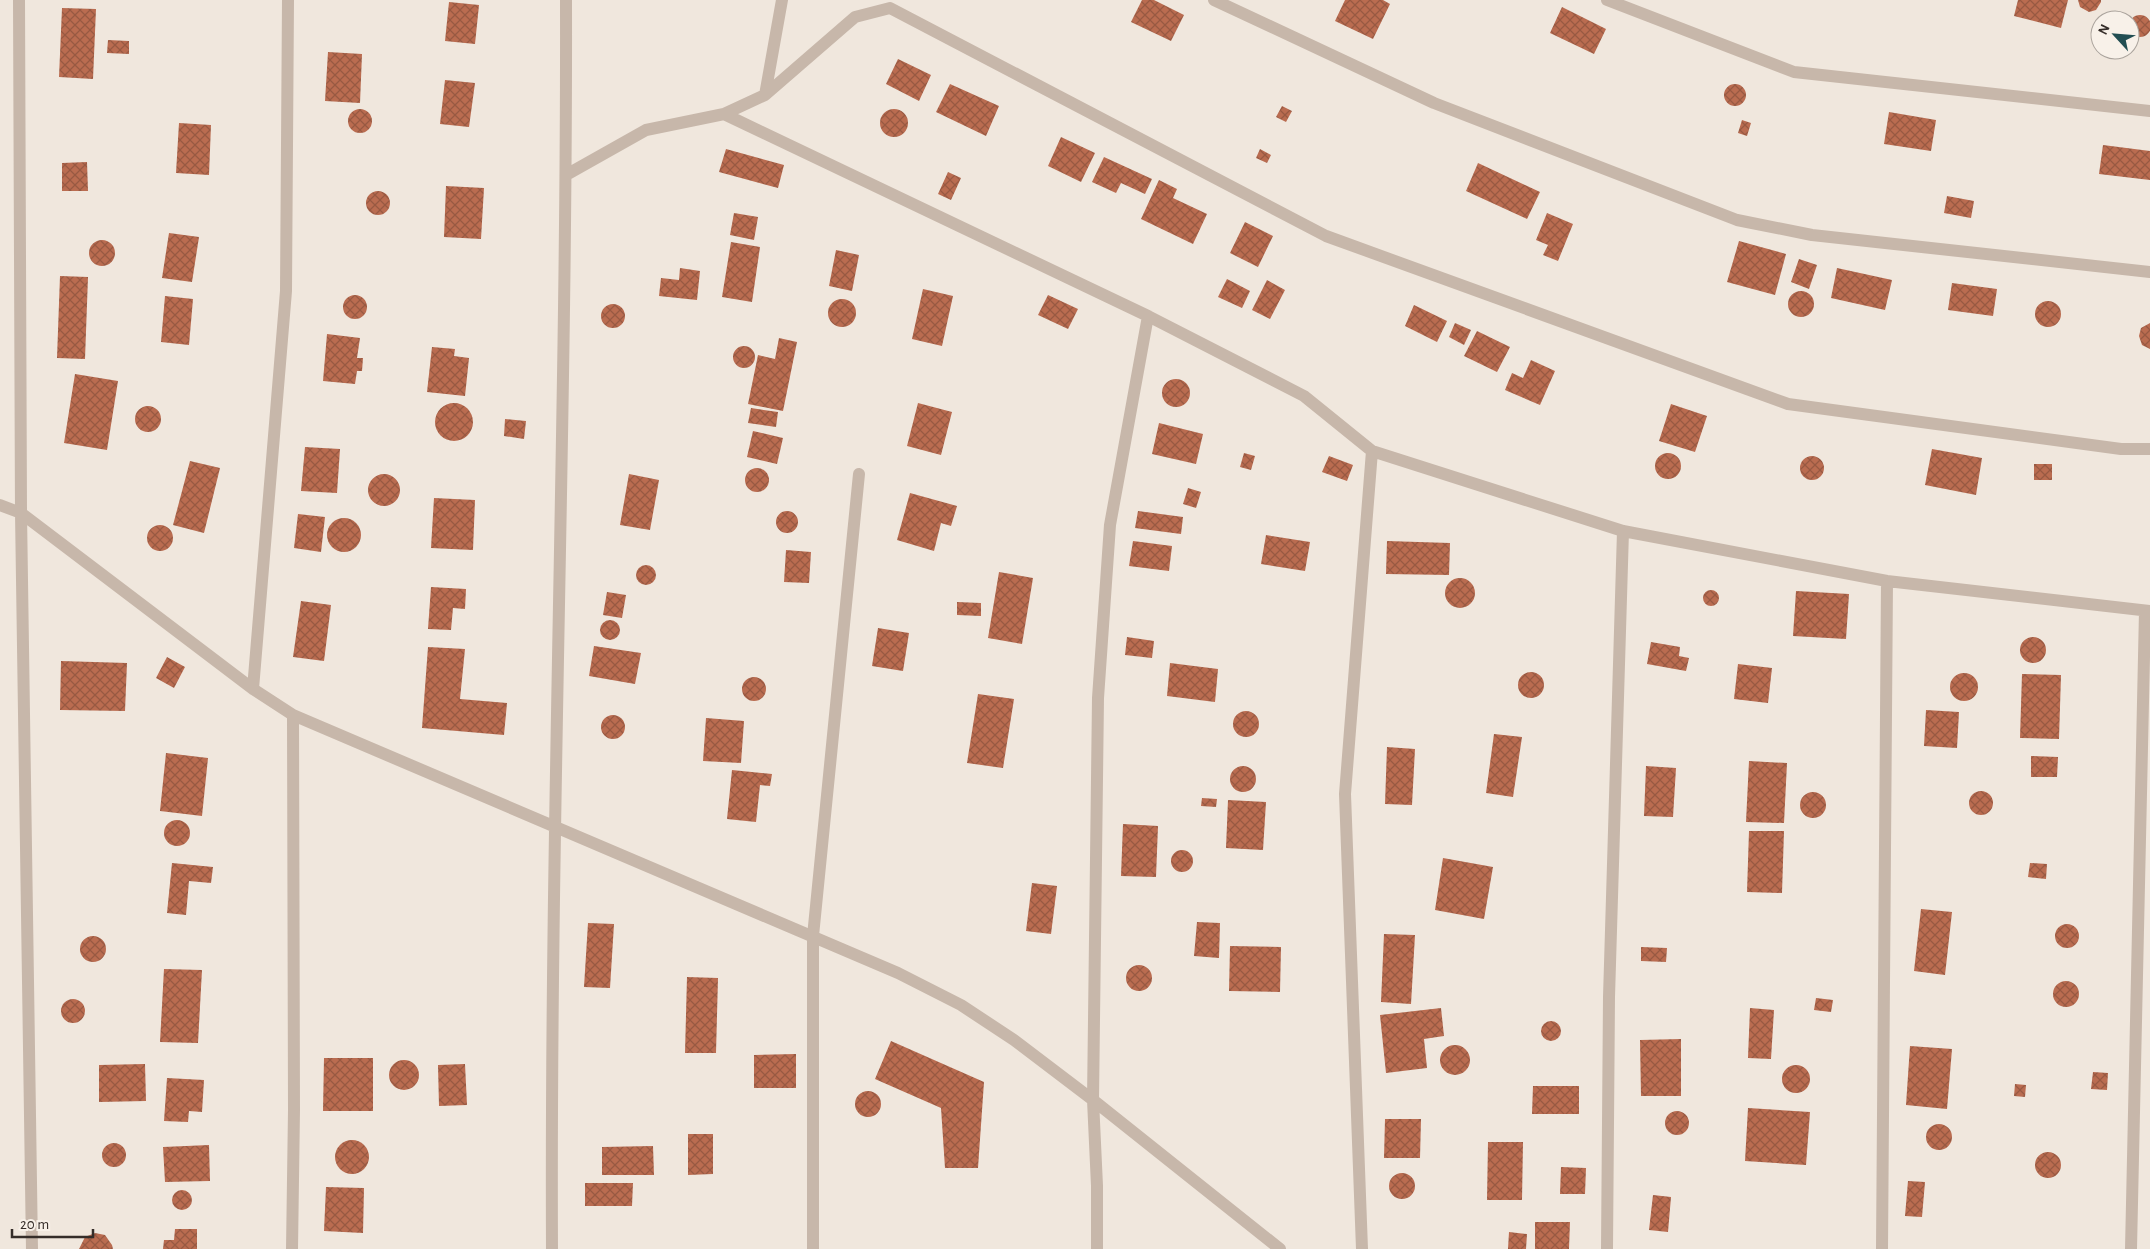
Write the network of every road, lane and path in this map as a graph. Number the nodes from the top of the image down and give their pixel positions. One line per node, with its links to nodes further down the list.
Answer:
1 (19, 0): 18 (street)
2 (288, 0): 22 (street)
3 (566, 0): 11 (street)
4 (782, 0): 8 (street)
5 (1214, 0): 12 (street)
6 (1607, 0): 9 (street)
7 (892, 4): 8 (street); 14 (street)
8 (765, 95): 10 (street)
9 (2150, 111)
10 (724, 114): 11 (street); 13 (street)
11 (566, 174): 24 (street)
12 (2150, 272)
13 (1148, 316): 15 (street); 26 (street)
14 (2150, 449)
15 (1372, 451): 19 (street); 33 (street)
16 (859, 474): 25 (street)
17 (0, 505): 18 (street)
18 (21, 513): 22 (street); 27 (street)
19 (1623, 531): 20 (street); 34 (street)
20 (1887, 581): 21 (street); 35 (street)
21 (2148, 611): 36 (street)
22 (253, 689): 23 (street)
23 (294, 715): 24 (street); 28 (street)
24 (554, 825): 25 (street); 29 (street)
25 (813, 936): 26 (street); 30 (street)
26 (1093, 1100): 31 (street); 32 (street)
27 (32, 1249)
28 (292, 1249)
29 (552, 1249)
30 (813, 1249)
31 (1097, 1249)
32 (1280, 1249)
33 (1362, 1249)
34 (1607, 1249)
35 (1882, 1249)
36 (2131, 1249)

